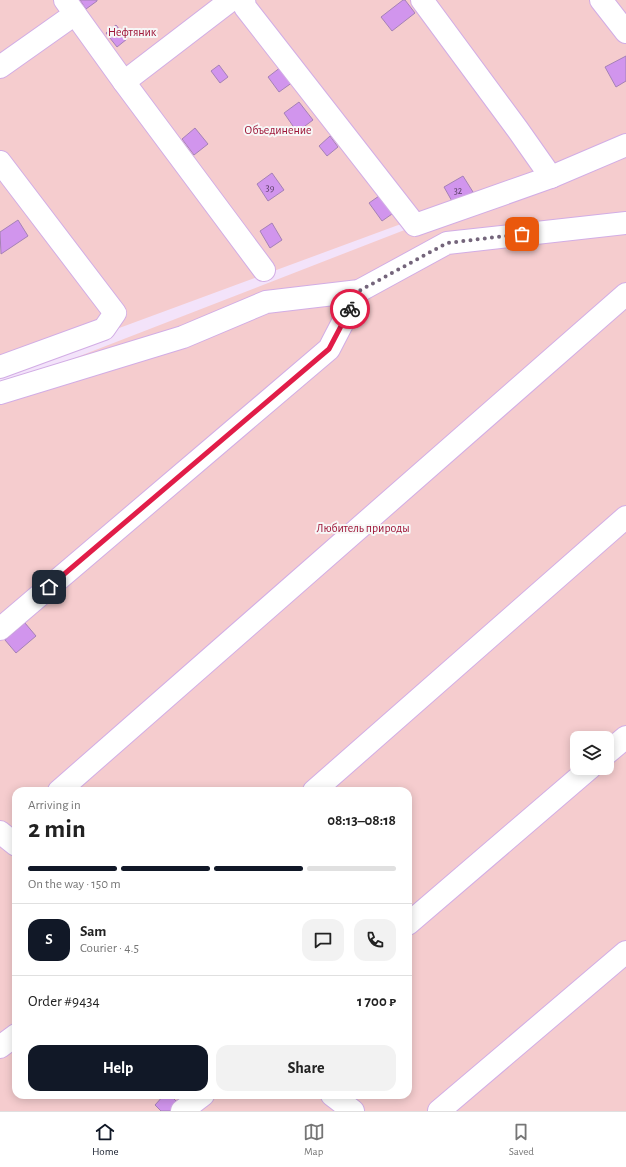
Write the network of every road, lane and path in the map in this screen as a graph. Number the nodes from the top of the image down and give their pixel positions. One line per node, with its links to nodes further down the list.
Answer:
1 (231, 0): 8 (lane)
2 (244, 0): 11 (lane)
3 (422, 0): 11 (lane)
4 (601, 0): 6 (lane)
5 (70, 7): 7 (lane); 8 (lane)
6 (626, 32)
7 (0, 67)
8 (124, 82): 13 (lane)
9 (626, 145): 11 (lane)
10 (0, 162): 16 (lane)
11 (551, 177)
12 (626, 222): 14 (lane)
13 (264, 270)
14 (359, 291): 17 (lane); 19 (lane)
15 (626, 294): 23 (lane)
16 (0, 367)
17 (0, 393)
18 (626, 517): 24 (lane)
19 (0, 628)
20 (626, 737): 21 (lane)
21 (614, 747)
22 (582, 775): 25 (lane)
23 (64, 787)
24 (319, 787)
25 (412, 921)
26 (626, 952): 33 (lane)
27 (12, 1038): 28 (lane)
28 (0, 1047)
29 (198, 1099): 31 (lane)
30 (337, 1099): 32 (lane)
31 (182, 1111)
32 (353, 1111)
33 (439, 1111)

